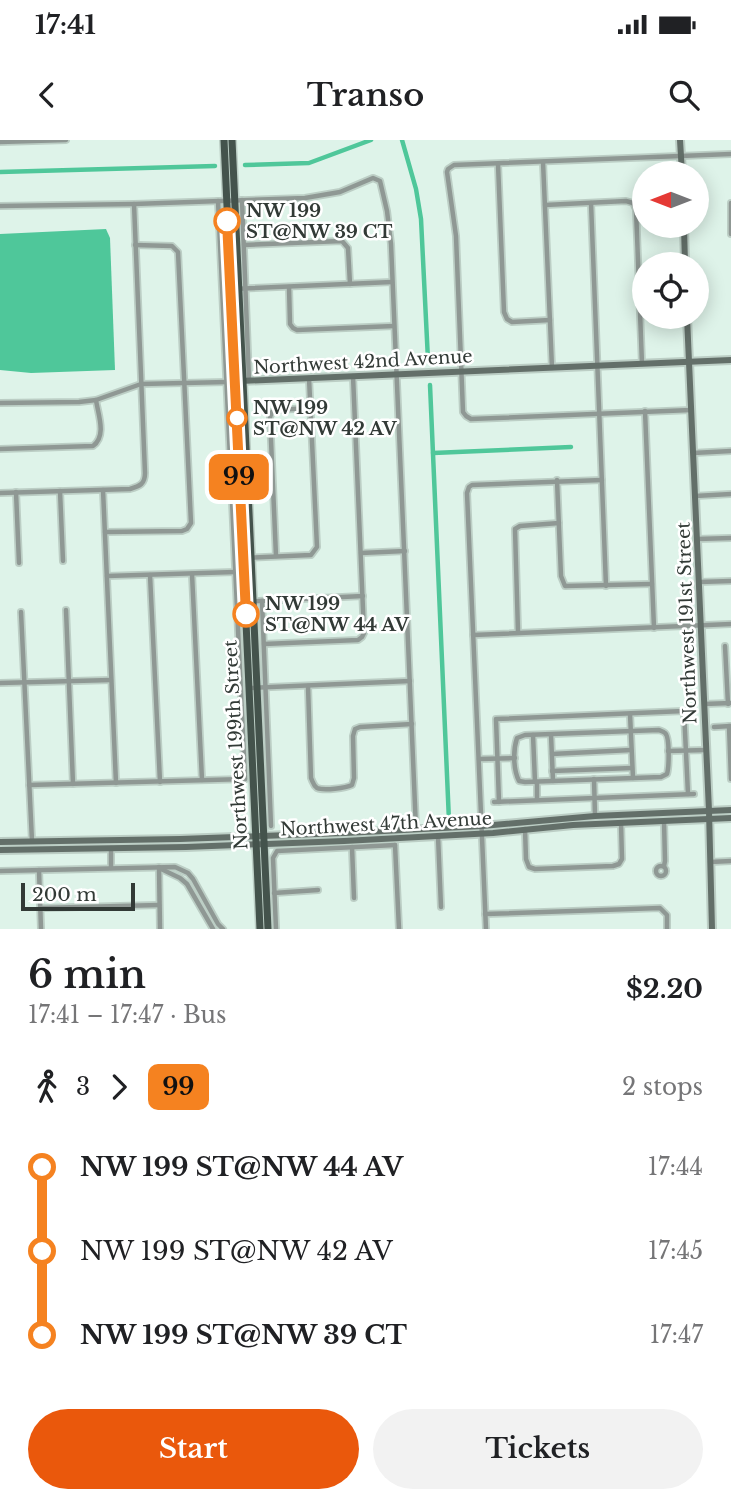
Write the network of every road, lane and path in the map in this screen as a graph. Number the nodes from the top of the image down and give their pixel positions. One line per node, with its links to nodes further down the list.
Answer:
1 (66, 140): 5 (street)
2 (224, 140): 12 (main road, Northwest 199th Street)
3 (232, 140): 12 (main road, Northwest 199th Street)
4 (680, 140): 8 (main road)
5 (9, 141): 6 (street)
6 (0, 142)
7 (731, 154): 8 (street)
8 (681, 156): 9 (main road); 10 (street)
9 (681, 161)
10 (543, 162): 11 (street); 16 (street)
11 (498, 164): 25 (street); 33 (street)
12 (230, 201): 15 (street); 20 (street); 21 (street); 24 (main road, Northwest 199th Street); 37 (street)
13 (731, 202): 18 (street)
14 (591, 203): 16 (street); 30 (street); 31 (street)
15 (134, 204): 17 (street); 19 (street)
16 (545, 205): 25 (street)
17 (0, 206)
18 (731, 234)
19 (135, 245): 38 (street); 39 (street)
20 (244, 245): 22 (street); 24 (street)
21 (392, 282): 22 (street); 26 (street)
22 (350, 284): 23 (street)
23 (289, 287): 24 (street); 26 (street)
24 (238, 289): 37 (main road, Northwest 199th Street); 37 (street)
25 (550, 320): 32 (street)
26 (394, 326): 34 (street)
27 (688, 329): 29 (main road, Northwest 191st Street)
28 (731, 360): 29 (main road, Northwest 42nd Avenue)
29 (689, 362): 30 (main road, Northwest 42nd Avenue); 43 (main road, Northwest 191st Street)
30 (642, 364): 31 (main road, Northwest 42nd Avenue)
31 (597, 366): 32 (main road, Northwest 42nd Avenue); 45 (street)
32 (552, 368): 33 (main road, Northwest 42nd Avenue)
33 (462, 371): 34 (main road, Northwest 42nd Avenue); 45 (street)
34 (396, 375): 35 (main road, Northwest 42nd Avenue); 61 (street)
35 (353, 376): 36 (main road, Northwest 42nd Avenue); 62 (street)
36 (309, 378): 37 (main road, Northwest 42nd Avenue); 42 (street)
37 (238, 381): 38 (street, Northwest 42nd Avenue); 64 (main road, Northwest 199th Street); 67 (street)
38 (185, 382): 39 (street, Northwest 42nd Avenue); 58 (street)
39 (141, 384): 40 (street, Northwest 42nd Avenue); 51 (street)
40 (96, 400): 41 (street, Northwest 42nd Avenue); 46 (street)
41 (0, 403)
42 (310, 408): 63 (street); 63 (street)
43 (691, 410): 44 (street); 48 (main road, Northwest 191st Street)
44 (645, 411): 45 (street); 73 (street)
45 (600, 413): 50 (street)
46 (0, 449)
47 (731, 451): 48 (street)
48 (693, 453): 56 (main road, Northwest 191st Street)
49 (557, 480): 50 (street); 57 (street); 83 (street)
50 (602, 480): 74 (street)
51 (103, 490): 52 (street); 58 (street)
52 (60, 491): 53 (street); 65 (street)
53 (16, 492): 54 (street); 66 (street)
54 (0, 493)
55 (731, 494): 56 (street)
56 (695, 496): 60 (main road, Northwest 191st Street)
57 (559, 523): 74 (street); 82 (street)
58 (105, 533): 70 (street)
59 (731, 538): 60 (street)
60 (697, 539): 72 (main road, Northwest 191st Street)
61 (405, 551): 62 (street); 88 (street)
62 (361, 553): 75 (street)
63 (276, 556): 64 (street)
64 (247, 558): 76 (main road, Northwest 199th Street)
65 (63, 561)
66 (19, 563)
67 (235, 572): 68 (street); 76 (street)
68 (192, 574): 69 (street); 116 (street)
69 (150, 575): 70 (street); 118 (street)
70 (107, 576): 86 (street)
71 (731, 581): 72 (street)
72 (699, 582): 80 (main road, Northwest 191st Street)
73 (652, 584): 74 (street); 81 (street)
74 (606, 586)
75 (363, 596): 76 (street); 84 (street)
76 (249, 602): 84 (street); 92 (main road, Northwest 199th Street); 113 (street)
77 (66, 610): 87 (street)
78 (21, 612): 89 (street)
79 (731, 624): 80 (street)
80 (701, 625): 81 (street); 93 (main road, Northwest 191st Street)
81 (654, 628): 82 (street)
82 (518, 632): 83 (street)
83 (472, 635): 108 (street)
84 (264, 644): 92 (street)
85 (725, 646): 94 (street)
86 (111, 680): 87 (street); 120 (street)
87 (69, 681): 89 (street); 121 (street)
88 (410, 681): 91 (street); 96 (street)
89 (24, 682): 90 (street); 122 (street)
90 (0, 683)
91 (308, 686): 92 (street); 96 (street)
92 (257, 687): 113 (main road, Northwest 199th Street); 133 (street); 141 (main road, Northwest 199th Street)
93 (704, 704): 94 (street); 103 (main road, Northwest 191st Street)
94 (730, 704)
95 (630, 714): 99 (street); 105 (street); 109 (street)
96 (412, 724): 135 (street)
97 (730, 726): 98 (street); 115 (street)
98 (714, 727)
99 (631, 732): 101 (street); 102 (street); 104 (street)
100 (534, 735): 101 (street); 107 (street); 119 (street)
101 (551, 735): 106 (street)
102 (631, 750): 106 (street); 110 (street)
103 (706, 750): 105 (street); 127 (main road, Northwest 191st Street)
104 (668, 751): 105 (street); 112 (street)
105 (686, 751): 123 (street)
106 (552, 754): 111 (street)
107 (515, 758): 109 (street); 119 (street)
108 (479, 759): 109 (street); 136 (street)
109 (497, 759): 124 (street)
110 (632, 768): 111 (street); 112 (street)
111 (552, 771): 117 (street)
112 (633, 778): 114 (street)
113 (249, 779): 116 (street); 141 (main road, Northwest 199th Street)
114 (594, 779): 117 (street); 123 (street)
115 (731, 779)
116 (202, 780): 118 (street)
117 (553, 781): 119 (street)
118 (160, 782): 120 (street)
119 (536, 782): 124 (street)
120 (116, 783): 121 (street)
121 (73, 784): 122 (street)
122 (29, 785): 140 (street)
123 (594, 797): 124 (street); 128 (street)
124 (537, 800)
125 (731, 810): 127 (main road, Northwest 47th Avenue)
126 (631, 814): 127 (main road, Northwest 47th Avenue); 128 (main road, Northwest 47th Avenue); 131 (main road)
127 (709, 815): 129 (main road, Northwest 47th Avenue); 130 (main road, Northwest 47th Avenue); 150 (main road, Northwest 191st Street)
128 (595, 816): 132 (main road); 136 (main road, Northwest 47th Avenue)
129 (731, 818)
130 (664, 821): 131 (main road, Northwest 47th Avenue); 151 (street)
131 (621, 823): 132 (main road, Northwest 47th Avenue); 137 (street)
132 (584, 824): 137 (main road, Northwest 47th Avenue)
133 (271, 826)
134 (403, 829): 135 (main road, Northwest 47th Avenue); 141 (main road, Northwest 47th Avenue); 142 (main road)
135 (416, 829): 136 (main road, Northwest 47th Avenue)
136 (482, 830): 137 (main road, Northwest 47th Avenue); 138 (main road, Northwest 47th Avenue); 164 (street)
137 (525, 830)
138 (438, 835): 142 (main road, Northwest 47th Avenue); 162 (street)
139 (145, 839): 140 (main road, Northwest 47th Avenue); 141 (main road, Northwest 47th Avenue); 144 (main road)
140 (32, 841): 143 (main road, Northwest 47th Avenue); 147 (main road)
141 (260, 841): 142 (main road, Northwest 47th Avenue); 144 (main road, Northwest 47th Avenue); 169 (main road, Northwest 199th Street); 170 (main road, Northwest 199th Street)
142 (395, 841): 145 (street, Northwest 47th Avenue); 172 (street)
143 (0, 842)
144 (134, 847): 146 (main road, Northwest 47th Avenue)
145 (352, 847): 159 (street, Northwest 47th Avenue); 160 (street)
146 (111, 848): 147 (main road, Northwest 47th Avenue); 153 (street)
147 (39, 849): 148 (main road, Northwest 47th Avenue)
148 (0, 850)
149 (731, 861): 150 (street)
150 (710, 862): 175 (main road, Northwest 191st Street)
151 (664, 866)
152 (159, 867): 153 (street); 156 (street); 158 (street); 161 (street)
153 (111, 868): 154 (street)
154 (39, 870): 155 (street); 163 (street)
155 (0, 871)
156 (198, 887): 158 (street); 168 (street)
157 (318, 890): 159 (street)
158 (192, 891): 167 (street)
159 (274, 893): 171 (street)
160 (354, 898)
161 (159, 905): 163 (street); 166 (street)
162 (441, 907)
163 (41, 908): 165 (street)
164 (485, 914): 173 (street); 174 (street)
165 (41, 929)
166 (160, 929)
167 (212, 929)
168 (223, 929)
169 (260, 929)
170 (268, 929)
171 (276, 929)
172 (399, 929)
173 (486, 929)
174 (667, 929)
175 (712, 929)

